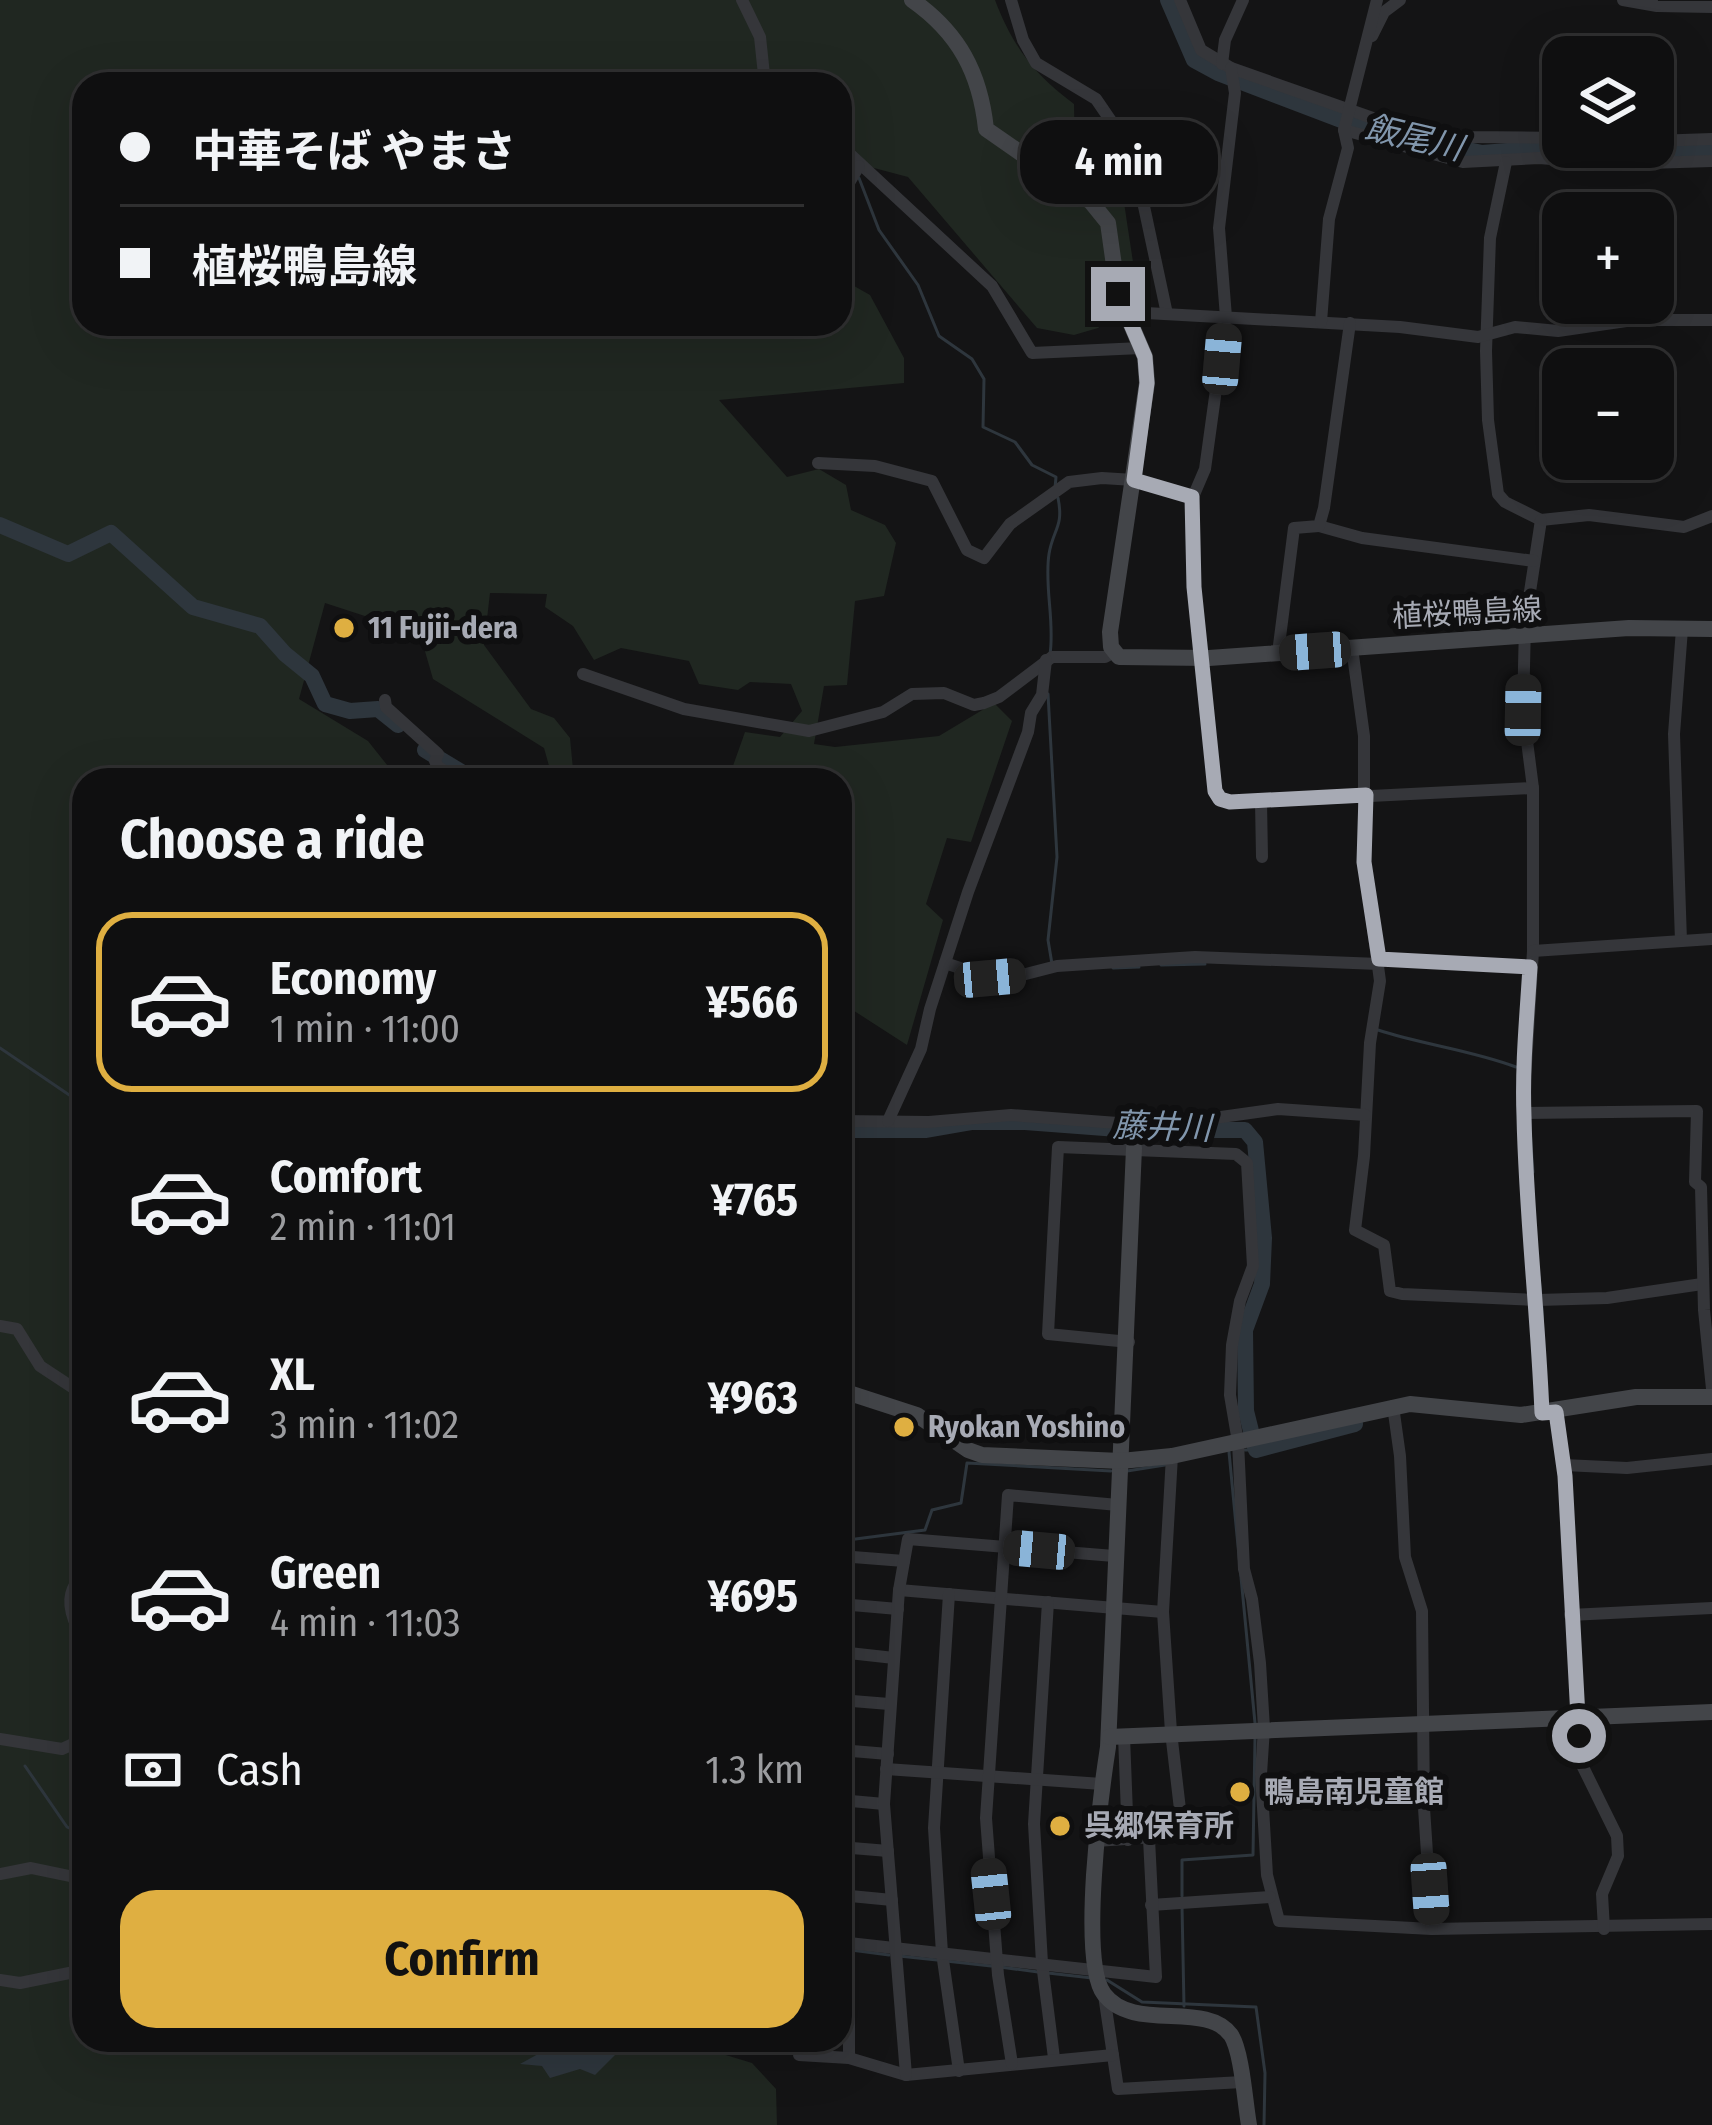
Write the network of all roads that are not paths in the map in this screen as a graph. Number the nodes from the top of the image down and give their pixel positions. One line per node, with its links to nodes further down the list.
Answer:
1 (742, 0): 12 (street)
2 (912, 0): 23 (street)
3 (1011, 0): 24 (street)
4 (1180, 0): 11 (street)
5 (1243, 0): 11 (street)
6 (1377, 0): 10 (street)
7 (1400, 0): 10 (street)
8 (1623, 0): 9 (street)
9 (1712, 7)
10 (1366, 40): 13 (street)
11 (1227, 66): 13 (street); 25 (street)
12 (764, 72)
13 (1348, 111): 14 (street); 15 (street)
14 (1344, 130): 20 (street); 27 (street)
15 (1542, 138)
16 (1712, 139): 17 (street)
17 (1674, 140)
18 (852, 158): 21 (street)
19 (1712, 161): 20 (street)
20 (1507, 162): 29 (street)
21 (859, 166): 22 (street); 30 (street)
22 (852, 178)
23 (1128, 312): 24 (street); 30 (street)
24 (1167, 314): 25 (street)
25 (1226, 316): 27 (street); 33 (street)
26 (1712, 320): 29 (street)
27 (1321, 322): 28 (street)
28 (1350, 323): 29 (street); 36 (street)
29 (1488, 336): 35 (street)
30 (1142, 348): 32 (street)
31 (818, 463): 32 (street)
32 (1134, 480): 33 (street); 42 (street)
33 (1192, 497): 44 (street)
34 (1712, 517): 35 (street)
35 (1541, 520): 37 (street)
36 (1319, 526): 37 (street); 43 (street)
37 (1534, 562): 40 (street)
38 (1682, 629): 39 (street, 植桜鴨島線); 40 (street, 植桜鴨島線); 54 (street)
39 (1712, 629)
40 (1525, 638): 41 (street, 植桜鴨島線); 49 (street)
41 (1352, 648): 43 (street, 植桜鴨島線); 50 (street)
42 (1114, 652): 44 (street, 植桜鴨島線); 45 (street)
43 (1278, 653): 44 (street, 植桜鴨島線)
44 (1200, 658): 51 (street)
45 (1048, 659): 46 (street); 57 (street)
46 (584, 674)
47 (385, 700): 48 (street)
48 (440, 768)
49 (1533, 788): 50 (street); 55 (street)
50 (1366, 795): 51 (street); 56 (street)
51 (1261, 802): 52 (street)
52 (1262, 857)
53 (1712, 939): 54 (street)
54 (1681, 940): 55 (street)
55 (1532, 951): 58 (street)
56 (1379, 962): 57 (street); 58 (street); 60 (street)
57 (945, 963): 62 (street)
58 (1530, 967): 59 (street)
59 (1527, 1113): 64 (street); 66 (street)
60 (1365, 1115): 62 (street); 66 (street)
61 (852, 1121): 62 (street)
62 (888, 1121)
63 (1134, 1148): 68 (street); 68 (street); 74 (street)
64 (1706, 1186): 65 (street)
65 (1702, 1285): 66 (street); 70 (street)
66 (1540, 1300): 73 (street)
67 (0, 1326): 69 (street)
68 (1129, 1342): 78 (street)
69 (72, 1387)
70 (1712, 1393): 73 (street)
71 (852, 1394): 78 (street)
72 (1394, 1410): 73 (street); 74 (street); 100 (street)
73 (1553, 1415): 77 (street)
74 (1238, 1450): 76 (street); 101 (street)
75 (1712, 1459): 77 (street)
76 (1172, 1464): 78 (street); 92 (street)
77 (1564, 1465): 93 (street)
78 (1121, 1468): 79 (street)
79 (1118, 1504): 80 (street); 81 (street)
80 (1002, 1546): 81 (street); 83 (street); 86 (street)
81 (1114, 1556): 89 (street)
82 (852, 1557): 83 (street)
83 (904, 1561): 84 (street)
84 (899, 1590): 85 (street); 91 (street)
85 (949, 1594): 86 (street); 109 (street)
86 (998, 1598): 87 (street); 110 (street)
87 (1048, 1602): 89 (street); 111 (street)
88 (852, 1605): 91 (street)
89 (1112, 1607): 92 (street); 103 (street)
90 (1712, 1608): 93 (street)
91 (898, 1609): 95 (street)
92 (1163, 1612): 102 (street)
93 (1570, 1615): 99 (street)
94 (852, 1653): 95 (street)
95 (894, 1658): 97 (street)
96 (852, 1701): 97 (street)
97 (889, 1703): 107 (street)
98 (1712, 1712): 99 (street)
99 (1577, 1718): 100 (street); 128 (street)
100 (1426, 1722): 101 (street); 127 (street)
101 (1256, 1729): 102 (street); 123 (street)
102 (1171, 1732): 103 (street); 115 (street)
103 (1116, 1736): 112 (street); 116 (street)
104 (0, 1739): 105 (street)
105 (72, 1744)
106 (852, 1751): 107 (street)
107 (888, 1754): 108 (street)
108 (886, 1769): 109 (street); 114 (street)
109 (937, 1773): 110 (street); 131 (street)
110 (988, 1777): 111 (street); 132 (street)
111 (1035, 1780): 112 (street); 133 (street)
112 (1102, 1784): 117 (street)
113 (852, 1801): 114 (street)
114 (884, 1804): 119 (street)
115 (1149, 1839): 116 (street); 125 (street)
116 (1128, 1840): 117 (street)
117 (1096, 1841): 136 (street)
118 (852, 1848): 119 (street)
119 (888, 1851): 124 (street)
120 (0, 1874): 121 (street)
121 (72, 1877)
122 (852, 1896): 124 (street)
123 (1270, 1897): 125 (street); 127 (street)
124 (892, 1900): 130 (street)
125 (1151, 1905): 136 (street)
126 (1712, 1924): 128 (street)
127 (1432, 1929): 128 (street)
128 (1604, 1929)
129 (852, 1949): 130 (street)
130 (896, 1954): 131 (street); 144 (street)
131 (943, 1959): 132 (street); 143 (street)
132 (998, 1967): 133 (street); 142 (street)
133 (1042, 1970): 136 (street); 141 (street)
134 (72, 1972): 135 (street)
135 (0, 1980)
136 (1099, 1983): 139 (street); 145 (street)
137 (799, 2052): 140 (street)
138 (849, 2052): 140 (street)
139 (1113, 2055): 141 (street); 145 (street)
140 (849, 2058): 144 (street)
141 (1054, 2058): 142 (street)
142 (1012, 2064): 143 (street)
143 (959, 2071): 144 (street)
144 (906, 2075)
145 (1242, 2082): 146 (street)
146 (1249, 2125)

